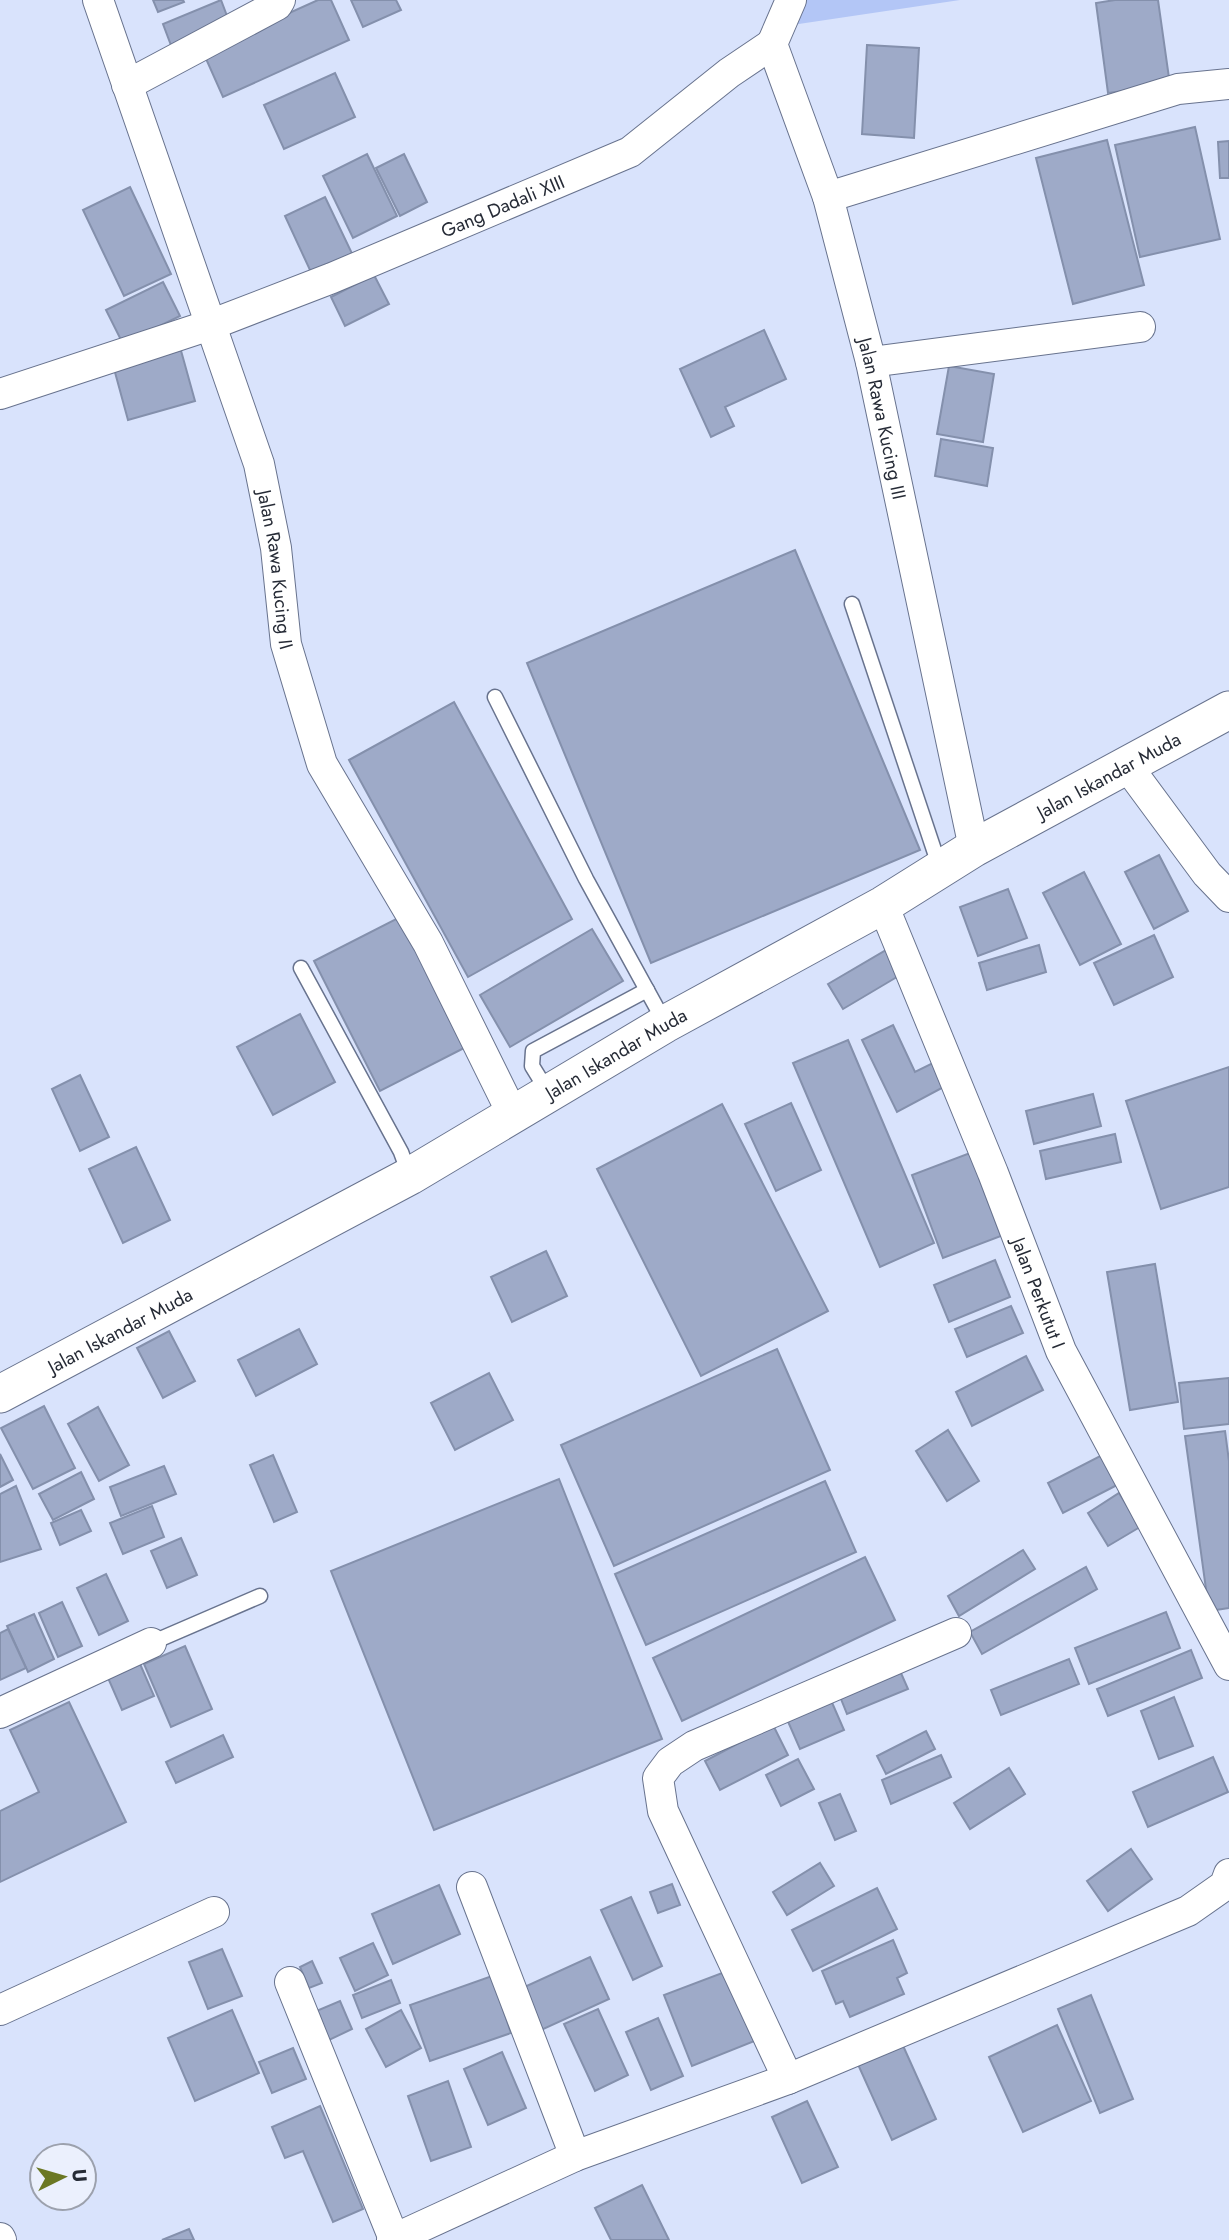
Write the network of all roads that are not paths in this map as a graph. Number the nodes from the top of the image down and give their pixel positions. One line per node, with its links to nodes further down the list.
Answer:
1 (98, 0): 6 (street, Jalan Rawa Kucing II)
2 (281, 0): 6 (street)
3 (791, 0): 4 (street)
4 (772, 44): 7 (street, Jalan Rawa Kucing III); 8 (street, Gang Dadali XIII)
5 (1229, 84): 7 (street)
6 (127, 85): 8 (street, Jalan Rawa Kucing II)
7 (828, 197): 10 (street, Jalan Rawa Kucing III)
8 (210, 325): 11 (street, Gang Dadali XIII); 24 (street, Jalan Rawa Kucing II)
9 (1140, 327): 10 (street)
10 (871, 362): 16 (street, Jalan Rawa Kucing III)
11 (0, 394)
12 (852, 604): 17 (lane)
13 (495, 697): 21 (lane)
14 (1229, 710): 15 (street, Jalan Iskandar Muda)
15 (1125, 763): 16 (street, Jalan Iskandar Muda); 18 (street)
16 (974, 848): 17 (street, Jalan Iskandar Muda)
17 (941, 870): 19 (street, Jalan Iskandar Muda)
18 (1229, 897)
19 (883, 905): 22 (street, Jalan Iskandar Muda); 30 (street, Jalan Perkutut I)
20 (301, 968): 25 (lane)
21 (647, 990): 22 (lane); 23 (lane)
22 (665, 1024): 23 (street, Jalan Iskandar Muda)
23 (548, 1092): 24 (street, Jalan Iskandar Muda)
24 (512, 1113): 25 (street, Jalan Iskandar Muda)
25 (410, 1176): 26 (street, Jalan Iskandar Muda)
26 (0, 1394)
27 (260, 1596): 29 (lane)
28 (956, 1633): 37 (street)
29 (151, 1643): 31 (street)
30 (1229, 1665)
31 (0, 1713)
32 (1229, 1874): 37 (street)
33 (472, 1887): 38 (street)
34 (214, 1912): 36 (street)
35 (290, 1982): 39 (street)
36 (0, 2010)
37 (788, 2079): 38 (street)
38 (575, 2156): 39 (street)
39 (393, 2240)

